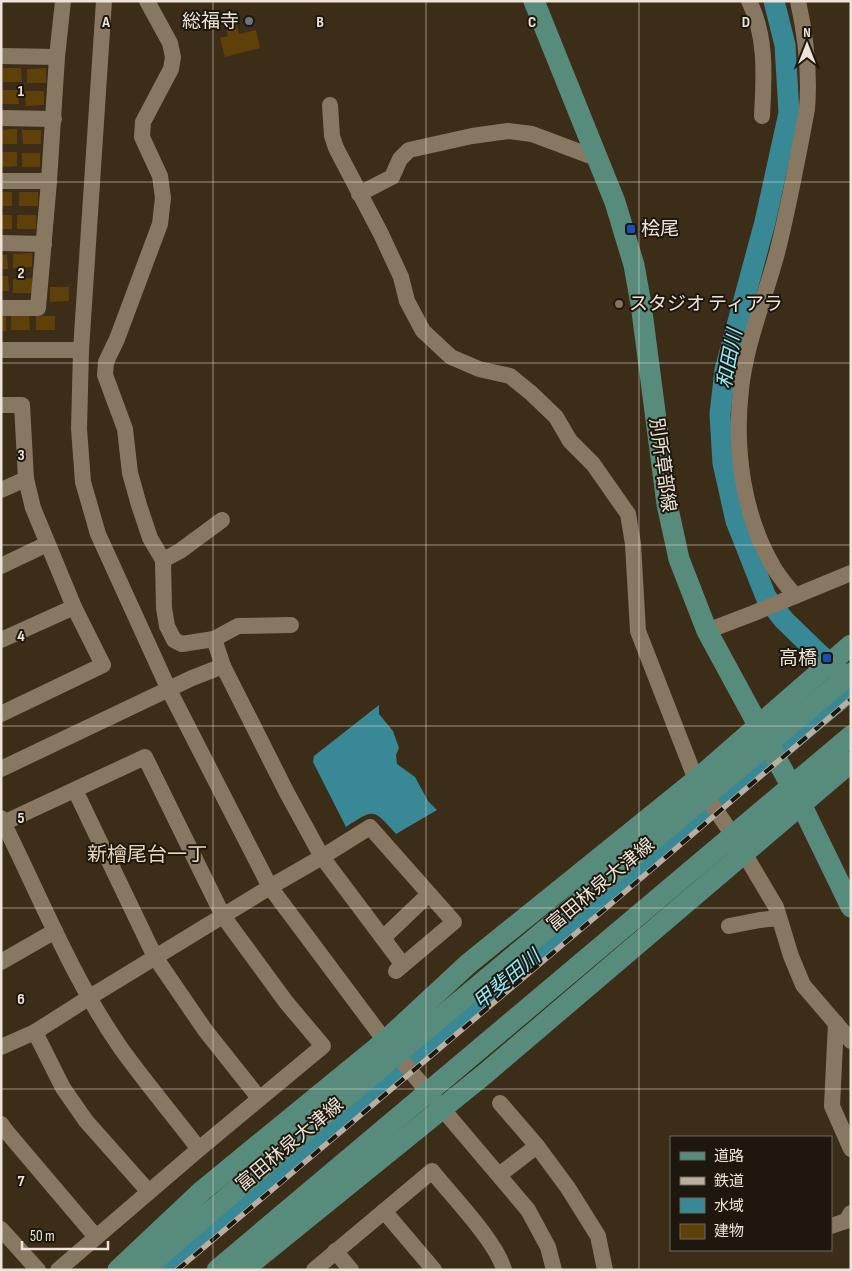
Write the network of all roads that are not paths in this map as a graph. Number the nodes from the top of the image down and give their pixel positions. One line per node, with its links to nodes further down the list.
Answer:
1 (63, 1): 8 (street)
2 (104, 1): 21 (street)
3 (147, 1): 27 (street)
4 (534, 1): 13 (main road, 別所草部線)
5 (749, 1): 10 (street)
6 (798, 1): 30 (street)
7 (1, 56): 8 (street)
8 (57, 57): 12 (street)
9 (330, 105): 16 (street)
10 (762, 116)
11 (1, 118): 12 (street)
12 (54, 119): 15 (street)
13 (596, 158): 16 (street); 33 (main road, 別所草部線)
14 (1, 180): 15 (street)
15 (49, 181): 18 (street)
16 (359, 194): 46 (street)
17 (1, 243): 18 (street)
18 (44, 244): 19 (street)
19 (1, 308)
20 (1, 350): 21 (street)
21 (82, 350): 39 (street)
22 (1, 405): 23 (street)
23 (26, 479): 24 (street); 26 (street)
24 (1, 490)
25 (222, 520): 27 (street)
26 (47, 544): 28 (street); 31 (street)
27 (163, 560): 35 (street)
28 (1, 566)
29 (851, 573): 30 (street)
30 (793, 596): 33 (street)
31 (74, 607): 34 (street); 40 (street)
32 (291, 625): 35 (street)
33 (707, 631): 41 (main road, 別所草部線)
34 (1, 640)
35 (214, 640): 37 (street)
36 (848, 648): 41 (main road)
37 (223, 666): 39 (street); 50 (street)
38 (851, 673): 46 (main road, 富田林泉大津線)
39 (169, 690): 44 (street); 51 (street)
40 (1, 714)
41 (758, 726): 46 (main road); 47 (main road, 別所草部線)
42 (851, 736): 49 (main road)
43 (851, 762): 47 (main road)
44 (1, 769)
45 (75, 790): 48 (street); 54 (street); 59 (street)
46 (705, 791): 49 (street); 65 (main road); 85 (main road, 富田林泉大津線)
47 (801, 804): 49 (main road); 53 (main road, 別所草部線)
48 (2, 822): 57 (street)
49 (737, 839): 55 (street); 69 (main road); 86 (main road)
50 (322, 857): 51 (street); 52 (street); 58 (street)
51 (270, 887): 54 (street); 65 (street)
52 (429, 894): 58 (street); 58 (street)
53 (851, 907)
54 (223, 916): 59 (street); 67 (street)
55 (779, 918): 56 (street); 62 (street)
56 (729, 926)
57 (55, 931): 60 (street); 61 (street)
58 (383, 938)
59 (155, 957): 61 (street); 67 (street)
60 (1, 962)
61 (90, 997): 63 (street); 72 (street)
62 (836, 1023): 64 (street); 73 (street)
63 (35, 1032): 66 (street); 75 (street)
64 (851, 1041)
65 (388, 1044): 69 (street); 84 (main road)
66 (1, 1047)
67 (259, 1098): 72 (street)
68 (500, 1103): 71 (street)
69 (440, 1106): 74 (street); 87 (main road)
70 (1, 1124): 80 (street)
71 (536, 1146): 74 (street); 93 (street)
72 (199, 1149): 75 (street)
73 (851, 1149)
74 (499, 1175): 92 (street)
75 (149, 1192): 80 (street)
76 (384, 1210): 81 (street); 90 (street); 91 (street)
77 (851, 1213): 78 (street)
78 (832, 1226)
79 (1, 1229): 82 (street)
80 (96, 1237): 83 (street)
81 (335, 1252): 88 (street); 89 (street)
82 (38, 1270)
83 (58, 1270)
84 (118, 1270)
85 (143, 1270)
86 (217, 1270)
87 (243, 1270)
88 (314, 1270)
89 (351, 1270)
90 (434, 1270)
91 (504, 1270)
92 (554, 1270)
93 (605, 1270)

